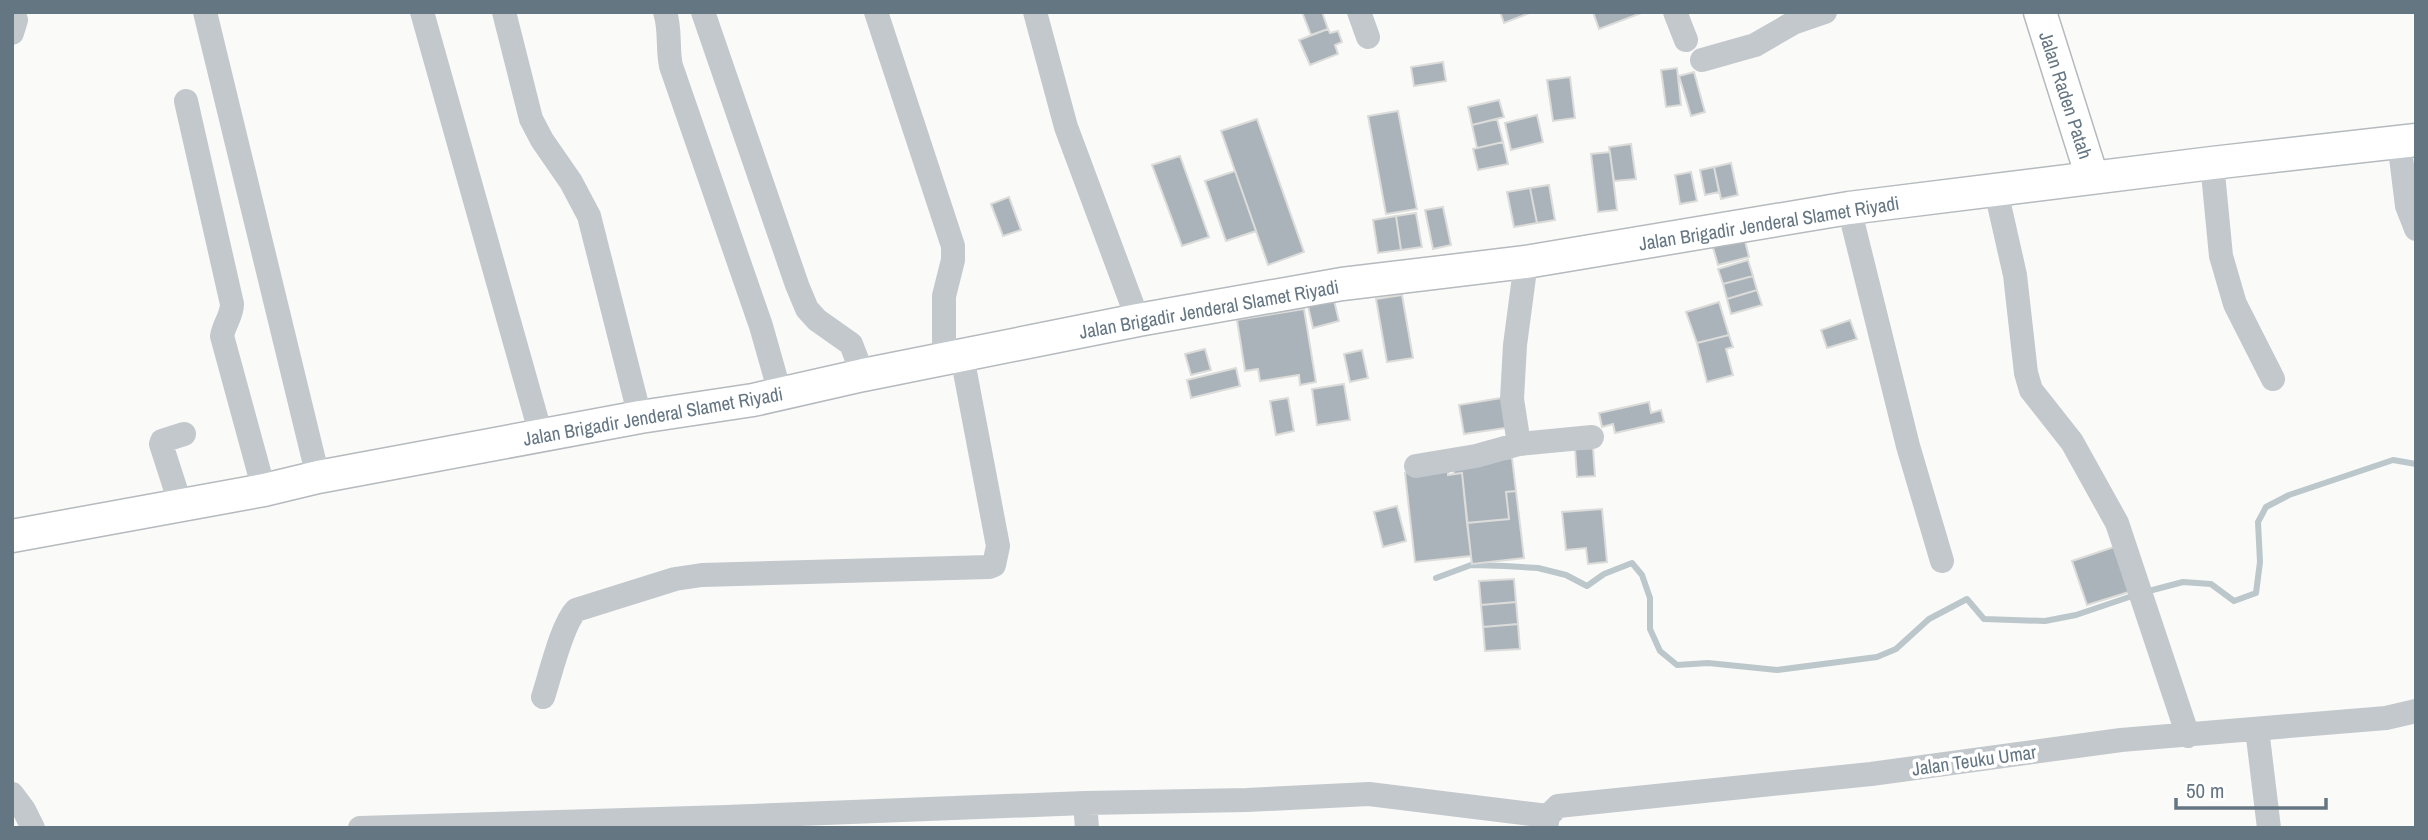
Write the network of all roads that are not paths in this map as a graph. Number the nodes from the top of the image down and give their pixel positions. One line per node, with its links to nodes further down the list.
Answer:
1 (13, 12): 13 (street)
2 (205, 12): 36 (street)
3 (422, 12): 32 (street)
4 (504, 12): 30 (street)
5 (665, 12): 29 (street)
6 (703, 12): 27 (street)
7 (876, 12): 26 (street)
8 (1035, 12): 25 (street)
9 (1359, 12): 14 (street)
10 (1675, 12): 15 (street)
11 (1825, 12): 16 (street)
12 (2040, 12): 20 (main road, Jalan Raden Patah)
13 (12, 33)
14 (1368, 37)
15 (1686, 40)
16 (1702, 60)
17 (186, 100): 37 (street)
18 (2408, 141): 19 (main road, Jalan Brigadir Jenderal Slamet Riyadi); 23 (street)
19 (2212, 163): 20 (main road, Jalan Brigadir Jenderal Slamet Riyadi); 28 (street)
20 (2092, 177): 21 (main road, Jalan Brigadir Jenderal Slamet Riyadi)
21 (1996, 191): 22 (main road, Jalan Brigadir Jenderal Slamet Riyadi); 44 (street)
22 (1849, 208): 24 (main road, Jalan Brigadir Jenderal Slamet Riyadi); 40 (street)
23 (2416, 229)
24 (1526, 262): 25 (main road, Jalan Brigadir Jenderal Slamet Riyadi); 34 (street)
25 (1138, 320): 26 (main road, Jalan Brigadir Jenderal Slamet Riyadi)
26 (953, 358): 27 (main road, Jalan Brigadir Jenderal Slamet Riyadi); 41 (street)
27 (863, 374): 29 (main road, Jalan Brigadir Jenderal Slamet Riyadi)
28 (2273, 379)
29 (780, 393): 30 (main road, Jalan Brigadir Jenderal Slamet Riyadi)
30 (640, 417): 32 (main road, Jalan Brigadir Jenderal Slamet Riyadi)
31 (184, 434): 38 (street)
32 (541, 435): 36 (main road, Jalan Brigadir Jenderal Slamet Riyadi)
33 (1592, 437): 34 (street)
34 (1519, 444): 35 (street)
35 (1416, 466)
36 (318, 477): 37 (main road, Jalan Brigadir Jenderal Slamet Riyadi)
37 (264, 490): 38 (main road, Jalan Brigadir Jenderal Slamet Riyadi)
38 (181, 506): 39 (main road, Jalan Brigadir Jenderal Slamet Riyadi)
39 (12, 536)
40 (1942, 561)
41 (543, 697)
42 (2416, 711): 43 (street, Jalan Teuku Umar)
43 (2257, 729): 44 (street, Jalan Teuku Umar); 52 (street)
44 (2188, 736): 48 (street, Jalan Teuku Umar)
45 (12, 794): 49 (street)
46 (1085, 803): 47 (street); 48 (street); 51 (street)
47 (726, 822): 50 (street)
48 (1547, 822)
49 (33, 828)
50 (360, 828)
51 (1087, 828)
52 (2269, 828)

